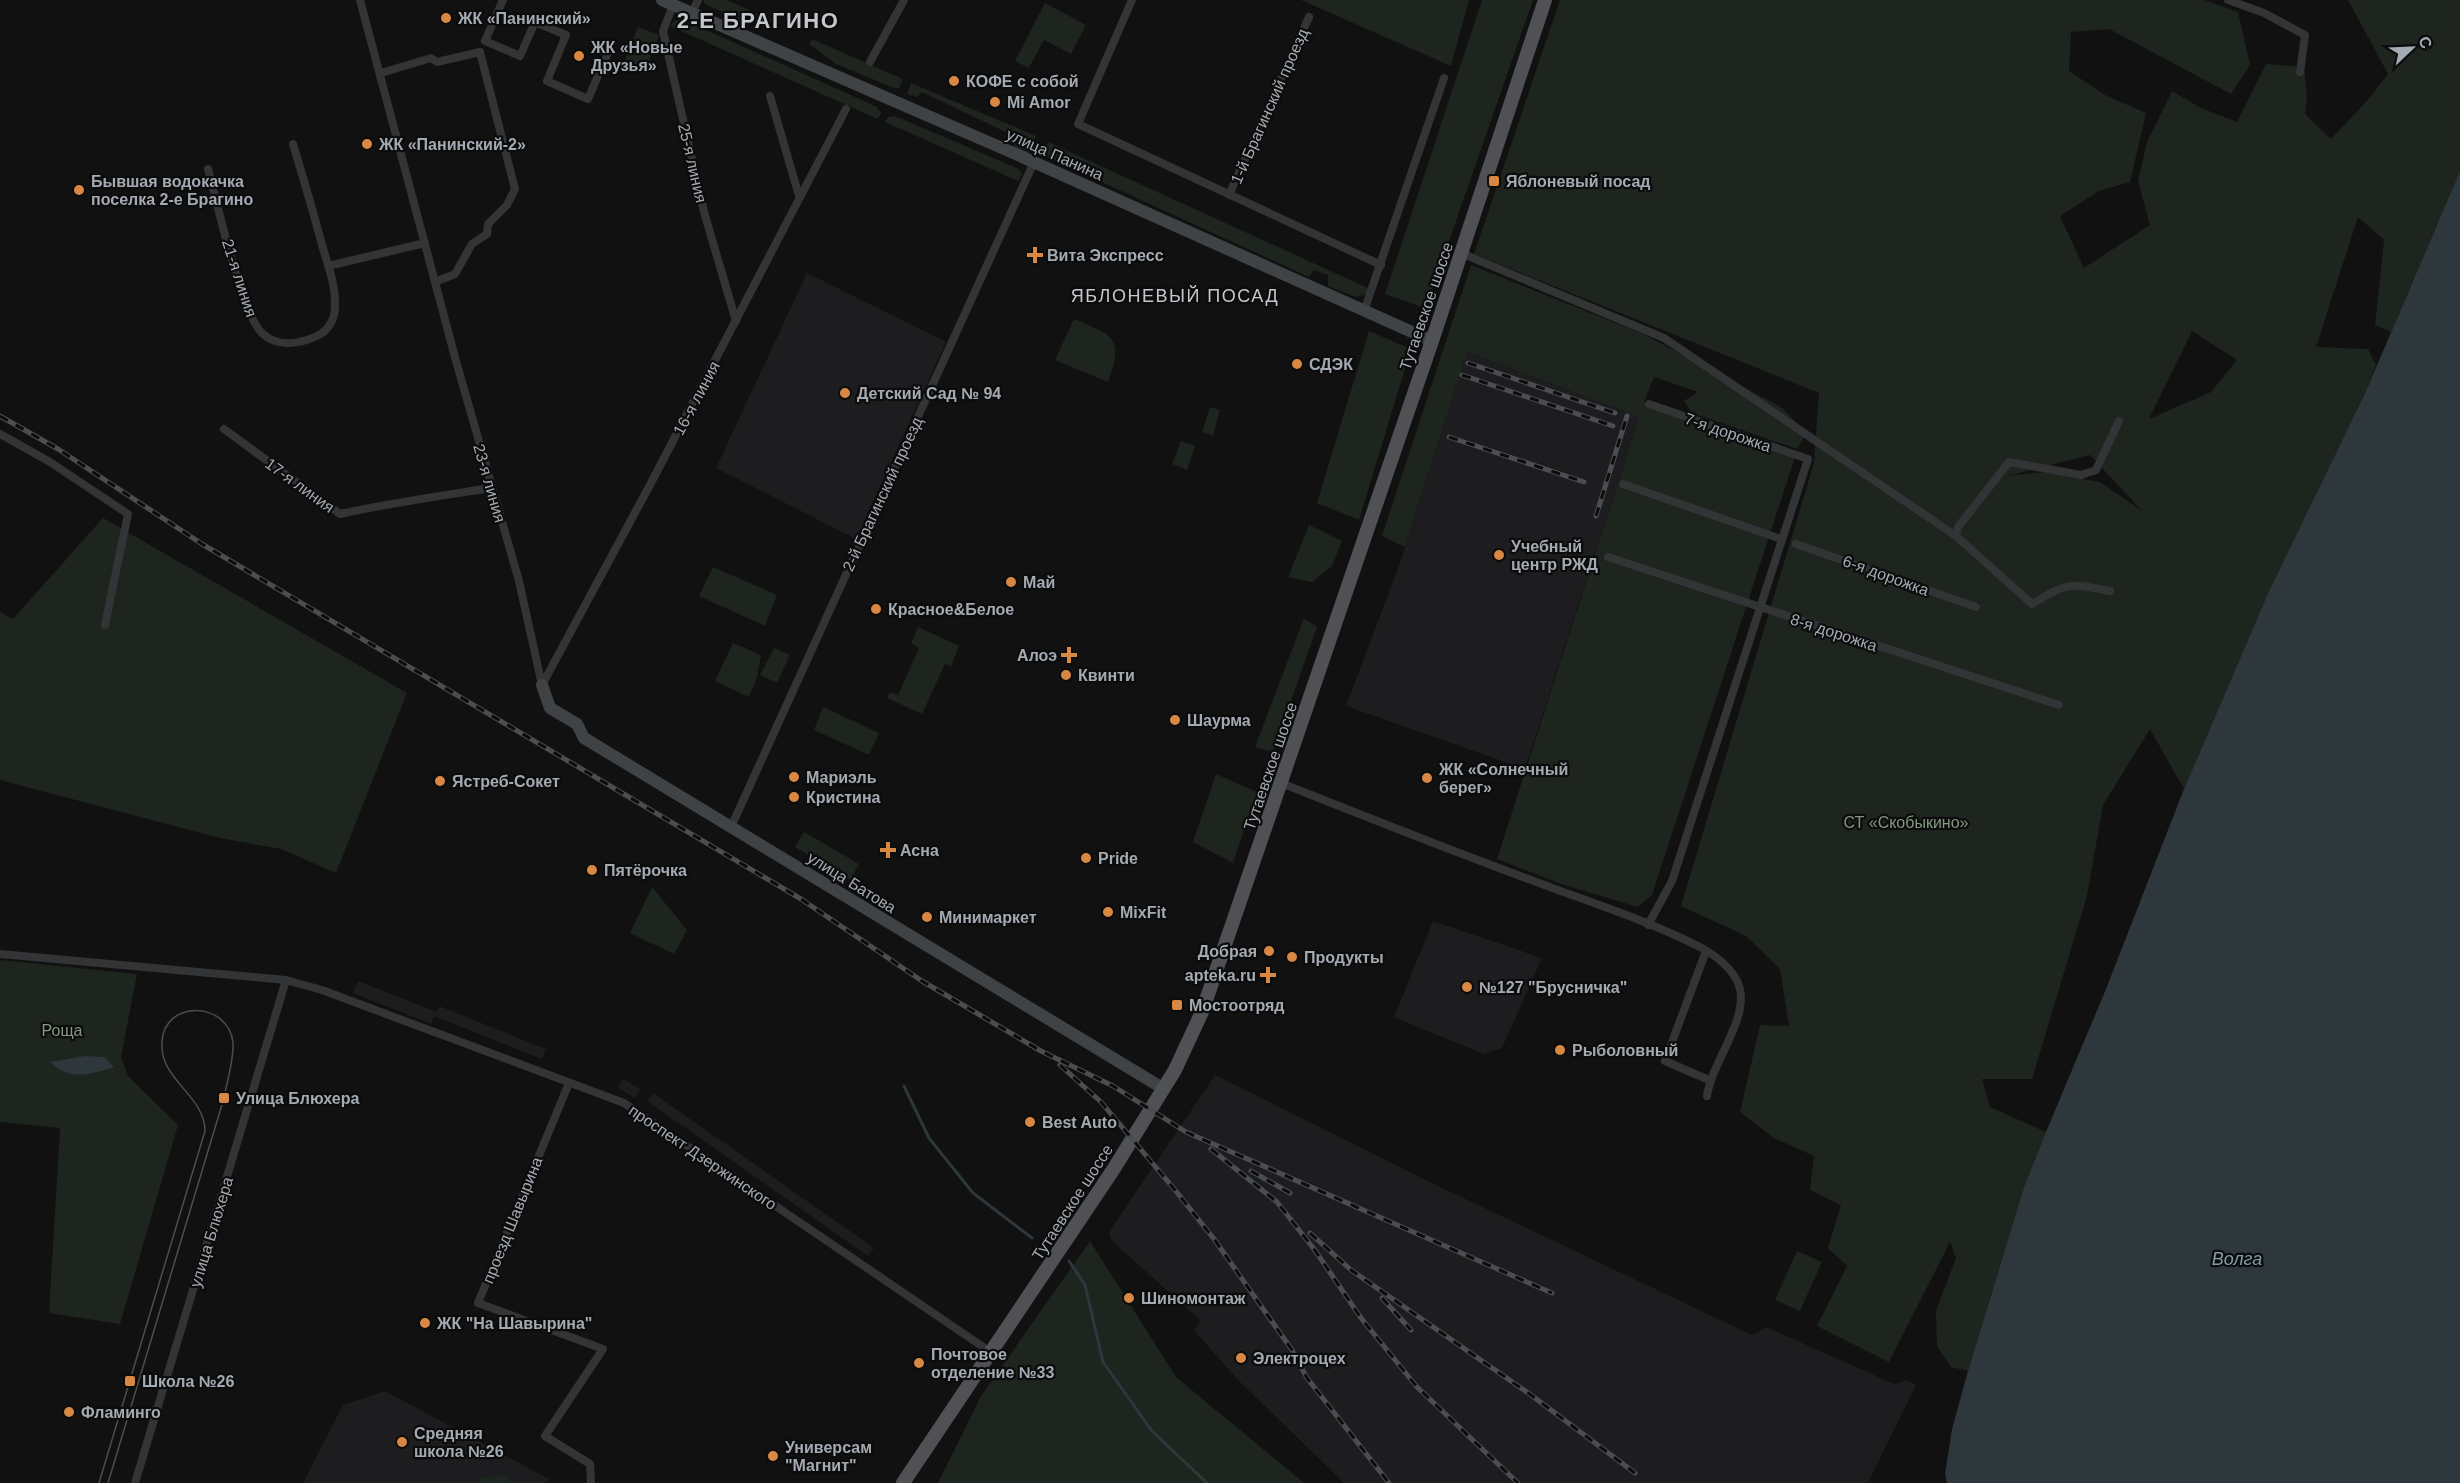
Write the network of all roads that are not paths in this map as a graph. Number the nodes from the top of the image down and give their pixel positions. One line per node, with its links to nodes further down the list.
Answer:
1 (360, 0): 14 (street, 23-я линия)
2 (503, 0): 11 (street)
3 (698, 0): 9 (street)
4 (904, 0): 12 (street)
5 (1132, 0): 21 (street)
6 (1545, 0): 24 (main road, Тутаевское шоссе)
7 (2228, 0): 13 (street)
8 (668, 2): 9 (street, улица Панина); 29 (street, 25-я линия)
9 (692, 13): 19 (street, улица Панина)
10 (1309, 17): 21 (street, 1-й Брагинский проезд)
11 (610, 48)
12 (870, 62)
13 (2300, 72)
14 (381, 73): 23 (street, 23-я линия); 27 (street)
15 (1444, 78): 25 (street)
16 (770, 96): 22 (street)
17 (846, 109): 22 (street, 16-я линия)
18 (293, 144): 26 (street)
19 (1034, 162): 28 (street, улица Панина); 48 (street, 2-й Брагинский проезд)
20 (208, 169): 26 (street, 21-я линия)
21 (1229, 195): 25 (street)
22 (799, 196): 29 (street, 16-я линия)
23 (425, 243): 26 (street); 27 (street, 23-я линия)
24 (1461, 253): 30 (main road, Тутаевское шоссе); 37 (street)
25 (1381, 265): 28 (street)
26 (328, 266)
27 (435, 282): 36 (street, 23-я линия)
28 (1364, 311): 30 (street, улица Панина)
29 (736, 321): 45 (street, 16-я линия)
30 (1432, 341): 47 (main road, Тутаевское шоссе)
31 (1649, 404): 38 (street, 7-я дорожка)
32 (2119, 421): 37 (street)
33 (224, 429): 36 (street, 17-я линия)
34 (0, 434): 44 (street)
35 (1623, 484): 38 (street)
36 (491, 488): 45 (street, 23-я линия)
37 (1956, 536): 41 (street)
38 (1781, 539): 42 (street)
39 (1796, 544): 43 (street, 6-я дорожка)
40 (1608, 557): 42 (street, 8-я дорожка)
41 (2110, 591)
42 (1759, 607): 46 (street, 8-я дорожка); 49 (street)
43 (1976, 608)
44 (105, 624)
45 (542, 685): 48 (street, улица Батова)
46 (2059, 705)
47 (1281, 783): 49 (street); 55 (main road, Тутаевское шоссе)
48 (731, 827): 55 (street, улица Батова)
49 (1648, 925): 50 (street)
50 (1706, 951): 53 (street); 53 (street)
51 (0, 954): 52 (street, проспект Дзержинского)
52 (286, 980): 54 (street, проспект Дзержинского); 58 (street, улица Блюхера)
53 (1709, 1080): 56 (street)
54 (569, 1083): 57 (street, проспект Дзержинского); 59 (street, проезд Шавырина)
55 (1164, 1089): 57 (main road, Тутаевское шоссе)
56 (1707, 1096)
57 (992, 1353): 60 (main road, Тутаевское шоссе)
58 (135, 1483)
59 (591, 1483)
60 (903, 1483)

